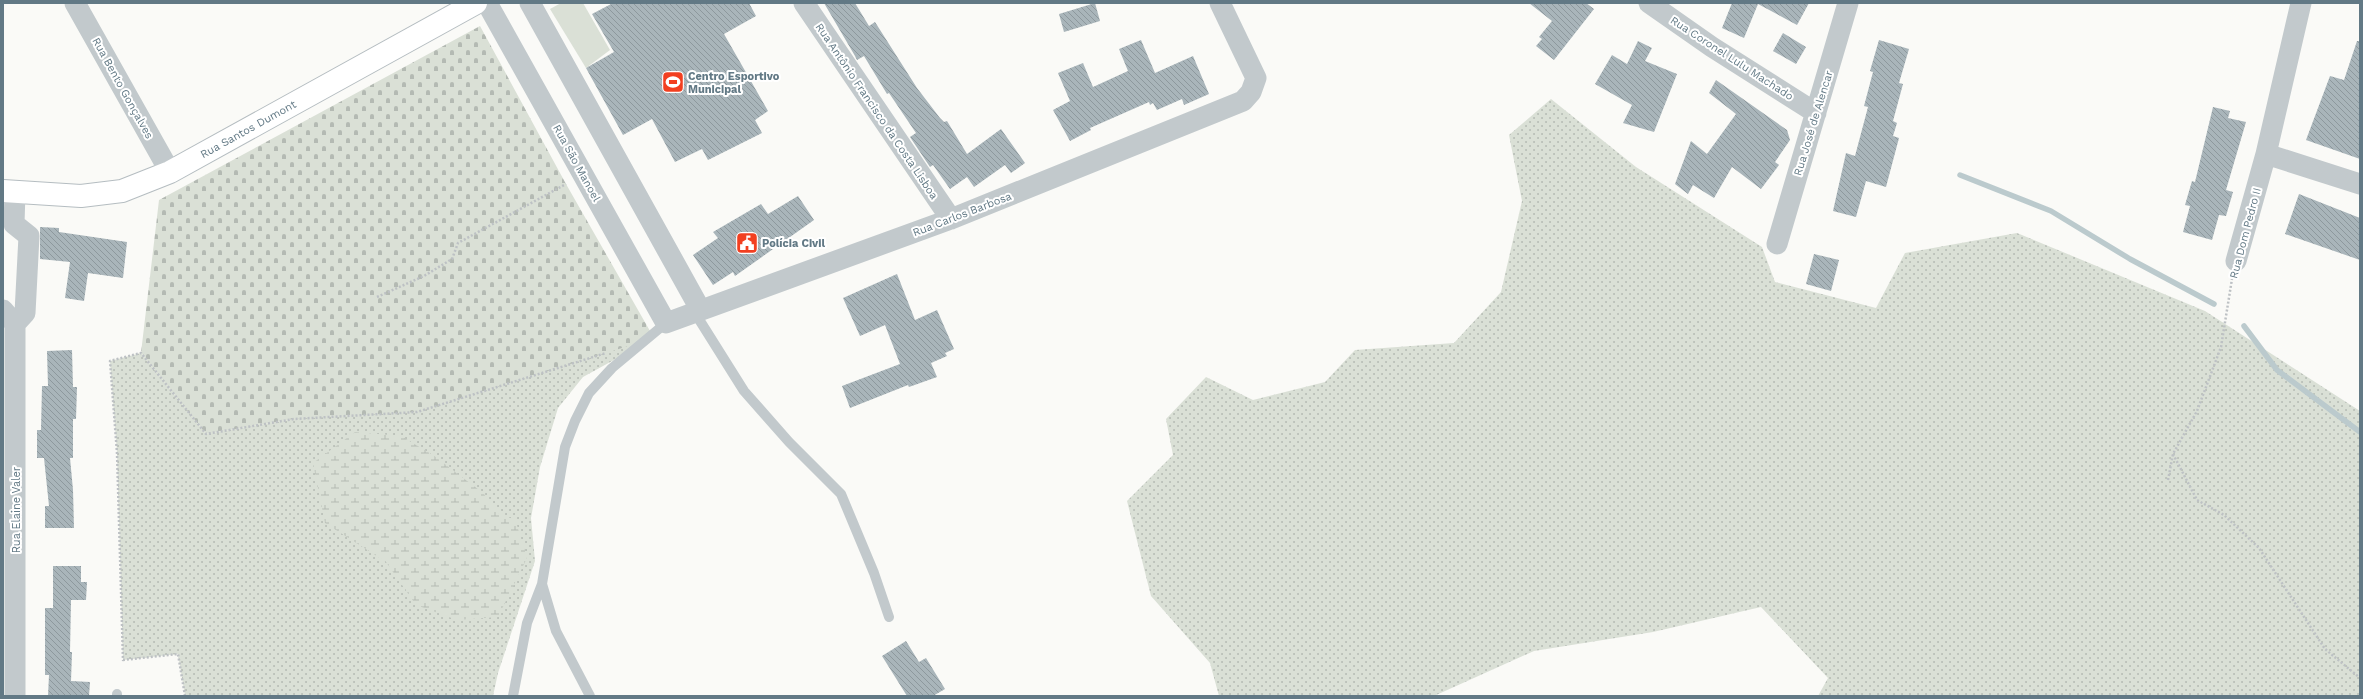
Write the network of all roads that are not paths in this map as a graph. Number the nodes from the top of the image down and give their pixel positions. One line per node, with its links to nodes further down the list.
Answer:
1 (75, 3): 12 (street, Rua Bento Gonçalves)
2 (476, 3): 12 (main road, Rua Santos Dumont)
3 (487, 3): 21 (street, Rua São Manoel)
4 (530, 3): 19 (street)
5 (804, 3): 15 (street, Rua Antônio Francisco da Costa Lisboa)
6 (1220, 3): 15 (street, Rua Carlos Barbosa)
7 (1650, 3): 10 (street, Rua Coronel Lulu Machado)
8 (1848, 3): 10 (street, Rua José de Alencar)
9 (2301, 3): 11 (street, Rua Dom Pedro II)
10 (1816, 113): 17 (street, Rua José de Alencar)
11 (2266, 154): 13 (street); 18 (street, Rua Dom Pedro II)
12 (170, 172): 14 (main road, Rua Santos Dumont)
13 (2360, 184)
14 (9, 191): 16 (street, Rua Elaine Valer)
15 (951, 219): 19 (street, Rua Carlos Barbosa)
16 (8, 229): 20 (street, Rua Elaine Valer)
17 (1776, 244)
18 (2236, 260)
19 (698, 311): 21 (street, Rua Carlos Barbosa); 25 (lane)
20 (9, 317): 22 (street, Rua Elaine Valer)
21 (666, 322): 23 (lane)
22 (10, 430): 24 (street, Rua Elaine Valer)
23 (542, 584): 27 (lane); 28 (lane)
24 (9, 617): 26 (street, Rua Elaine Valer)
25 (889, 617)
26 (15, 696)
27 (513, 696)
28 (590, 696)

